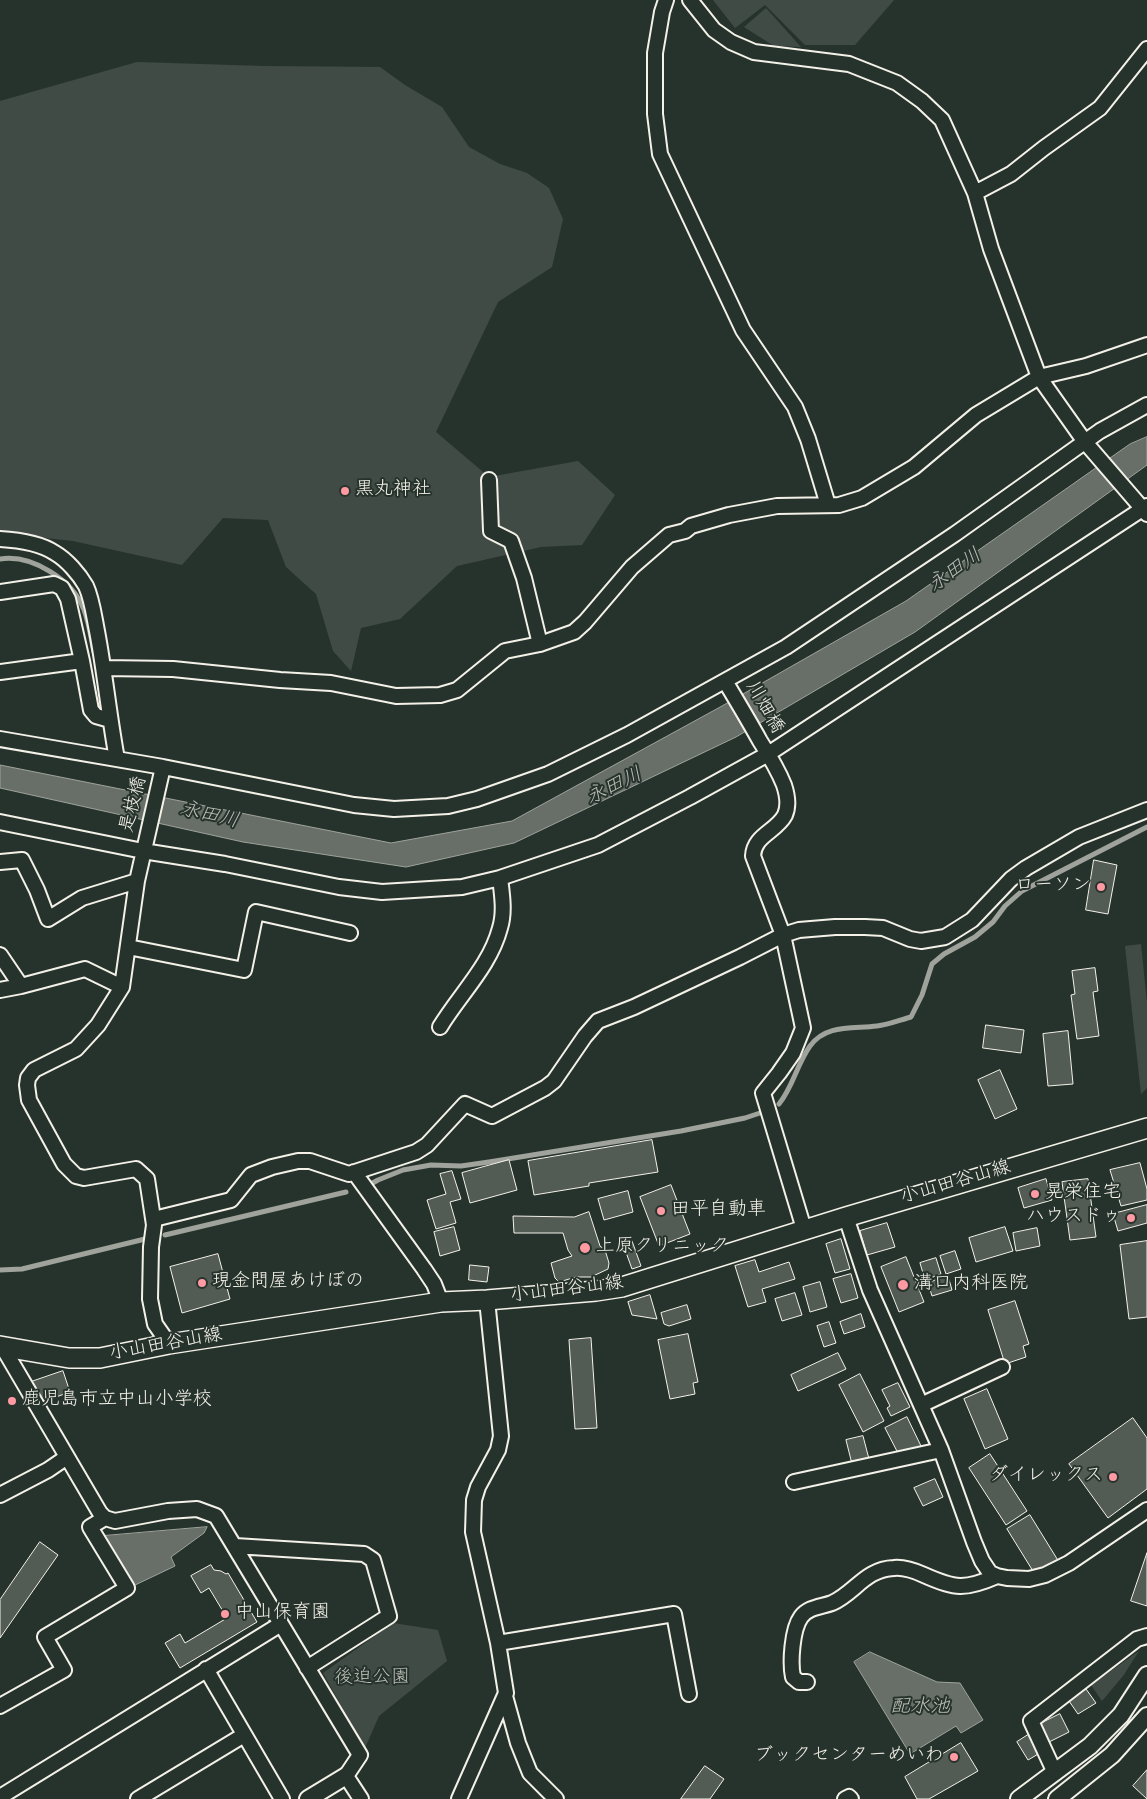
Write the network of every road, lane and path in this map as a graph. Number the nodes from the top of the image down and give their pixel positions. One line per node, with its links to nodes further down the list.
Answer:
1 (666, 0): 10 (street)
2 (690, 0): 4 (street)
3 (1147, 49): 4 (street)
4 (975, 192): 6 (street)
5 (1147, 345): 6 (street)
6 (1039, 377): 8 (street); 10 (street)
7 (1147, 405): 8 (street)
8 (1085, 442): 11 (street); 18 (street)
9 (489, 480): 14 (street)
10 (828, 505): 14 (street)
11 (1146, 509): 21 (street)
12 (0, 539): 16 (street)
13 (0, 592): 15 (street)
14 (540, 644): 16 (street)
15 (82, 661): 17 (street); 19 (street)
16 (104, 668): 19 (street)
17 (0, 672)
18 (725, 681): 21 (street, 川畑橋); 23 (street)
19 (110, 720): 22 (street)
20 (0, 739): 22 (street)
21 (768, 754): 28 (street); 31 (street, 川畑橋)
22 (117, 759): 23 (street)
23 (163, 766): 26 (street, 是枝橋)
24 (1147, 810): 31 (street)
25 (0, 822): 26 (street)
26 (143, 851): 28 (street); 29 (street, 是枝橋)
27 (0, 862): 29 (street)
28 (500, 878): 37 (street)
29 (136, 881): 32 (street, 是枝橋)
30 (350, 933): 32 (street)
31 (783, 935): 39 (street); 42 (street, 川畑橋)
32 (128, 947): 35 (street, 是枝橋)
33 (0, 955): 34 (street)
34 (21, 986): 35 (street); 36 (street)
35 (122, 987): 41 (street)
36 (0, 990)
37 (440, 1027)
38 (1147, 1128): 40 (main road, 小山田谷山線)
39 (354, 1172): 41 (street); 44 (street)
40 (846, 1216): 42 (main road, 小山田谷山線); 48 (street)
41 (154, 1219): 45 (street)
42 (804, 1229): 43 (main road, 小山田谷山線)
43 (487, 1300): 44 (main road, 小山田谷山線); 59 (street)
44 (441, 1302): 45 (main road, 小山田谷山線)
45 (169, 1344): 46 (main road, 小山田谷山線)
46 (1, 1346): 50 (street)
47 (1002, 1367): 48 (street)
48 (921, 1405): 49 (street)
49 (940, 1450): 51 (street); 56 (street)
50 (67, 1456): 52 (street); 54 (street)
51 (794, 1482)
52 (0, 1495)
53 (1147, 1510): 56 (street)
54 (105, 1518): 55 (street); 66 (street)
55 (235, 1546): 57 (street); 60 (street)
56 (997, 1576): 63 (street)
57 (281, 1624): 60 (street); 61 (street)
58 (1147, 1636): 70 (street)
59 (498, 1643): 64 (street); 65 (street)
60 (307, 1668): 71 (street)
61 (206, 1669): 69 (street); 72 (street)
62 (1147, 1675): 67 (street)
63 (807, 1682)
64 (689, 1694)
65 (505, 1696): 77 (street); 78 (street)
66 (0, 1706)
67 (1121, 1715): 68 (street); 70 (street)
68 (1143, 1721): 82 (street)
69 (244, 1735): 73 (street); 74 (street)
70 (1055, 1773): 81 (street)
71 (346, 1776): 75 (street); 76 (street)
72 (0, 1797)
73 (138, 1799)
74 (282, 1799)
75 (308, 1799)
76 (361, 1799)
77 (459, 1799)
78 (556, 1799)
79 (845, 1799): 80 (street)
80 (851, 1799)
81 (1019, 1799)
82 (1057, 1799)

